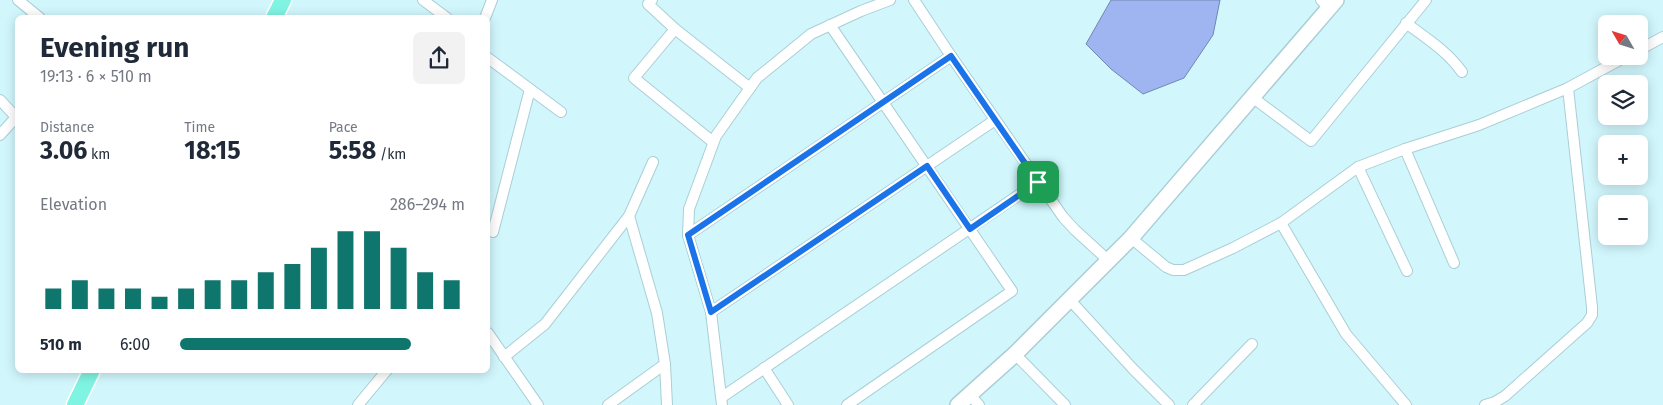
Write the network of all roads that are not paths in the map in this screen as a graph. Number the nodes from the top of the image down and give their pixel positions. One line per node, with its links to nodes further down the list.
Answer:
1 (283, 0): 10 (main road)
2 (423, 0): 12 (street)
3 (492, 0): 13 (street)
4 (652, 0): 16 (street)
5 (890, 0): 15 (street)
6 (914, 0): 19 (street)
7 (1426, 0): 14 (street)
8 (23, 2): 11 (street)
9 (1329, 3): 26 (street)
10 (272, 14)
11 (37, 15)
12 (443, 15)
13 (486, 15)
14 (1406, 23): 22 (street); 26 (street)
15 (830, 25): 23 (street); 28 (street)
16 (675, 29): 23 (street); 34 (street)
17 (1663, 37): 18 (street)
18 (1648, 45)
19 (951, 56): 28 (street); 32 (street)
20 (490, 59): 25 (street)
21 (1610, 65): 24 (street)
22 (1462, 72)
23 (750, 88): 34 (street)
24 (1568, 88): 35 (street); 74 (street)
25 (530, 89): 29 (street); 43 (street)
26 (1252, 97): 45 (street)
27 (0, 100): 30 (street)
28 (883, 102): 37 (street); 44 (street)
29 (560, 112)
30 (15, 114)
31 (15, 118): 33 (street)
32 (995, 120): 37 (street); 39 (street)
33 (0, 135)
34 (713, 142): 44 (street)
35 (1405, 149): 38 (street); 47 (street)
36 (653, 162): 40 (street)
37 (927, 166): 42 (street); 50 (street)
38 (1358, 167): 41 (street); 48 (street)
39 (1038, 182): 42 (street); 46 (street)
40 (629, 216): 54 (street); 55 (street)
41 (1281, 223): 45 (street); 73 (street)
42 (970, 229): 56 (street); 70 (street)
43 (493, 232)
44 (688, 235): 50 (street)
45 (1131, 238): 46 (street)
46 (1109, 261): 49 (street)
47 (1454, 263)
48 (1407, 271)
49 (1070, 300): 53 (street); 71 (street)
50 (711, 312): 60 (street)
51 (490, 336): 54 (street)
52 (1252, 344): 72 (street)
53 (1015, 354): 61 (street); 62 (street)
54 (504, 357): 66 (street)
55 (665, 364): 67 (street); 68 (street)
56 (764, 368): 60 (street); 69 (street)
57 (81, 373): 63 (main road)
58 (91, 373): 64 (main road)
59 (384, 373): 65 (street)
60 (722, 401)
61 (969, 402)
62 (1059, 403)
63 (66, 405)
64 (75, 405)
65 (358, 405)
66 (538, 405)
67 (608, 405)
68 (667, 405)
69 (788, 405)
70 (847, 405)
71 (1169, 405)
72 (1193, 405)
73 (1406, 405)
74 (1485, 405)

